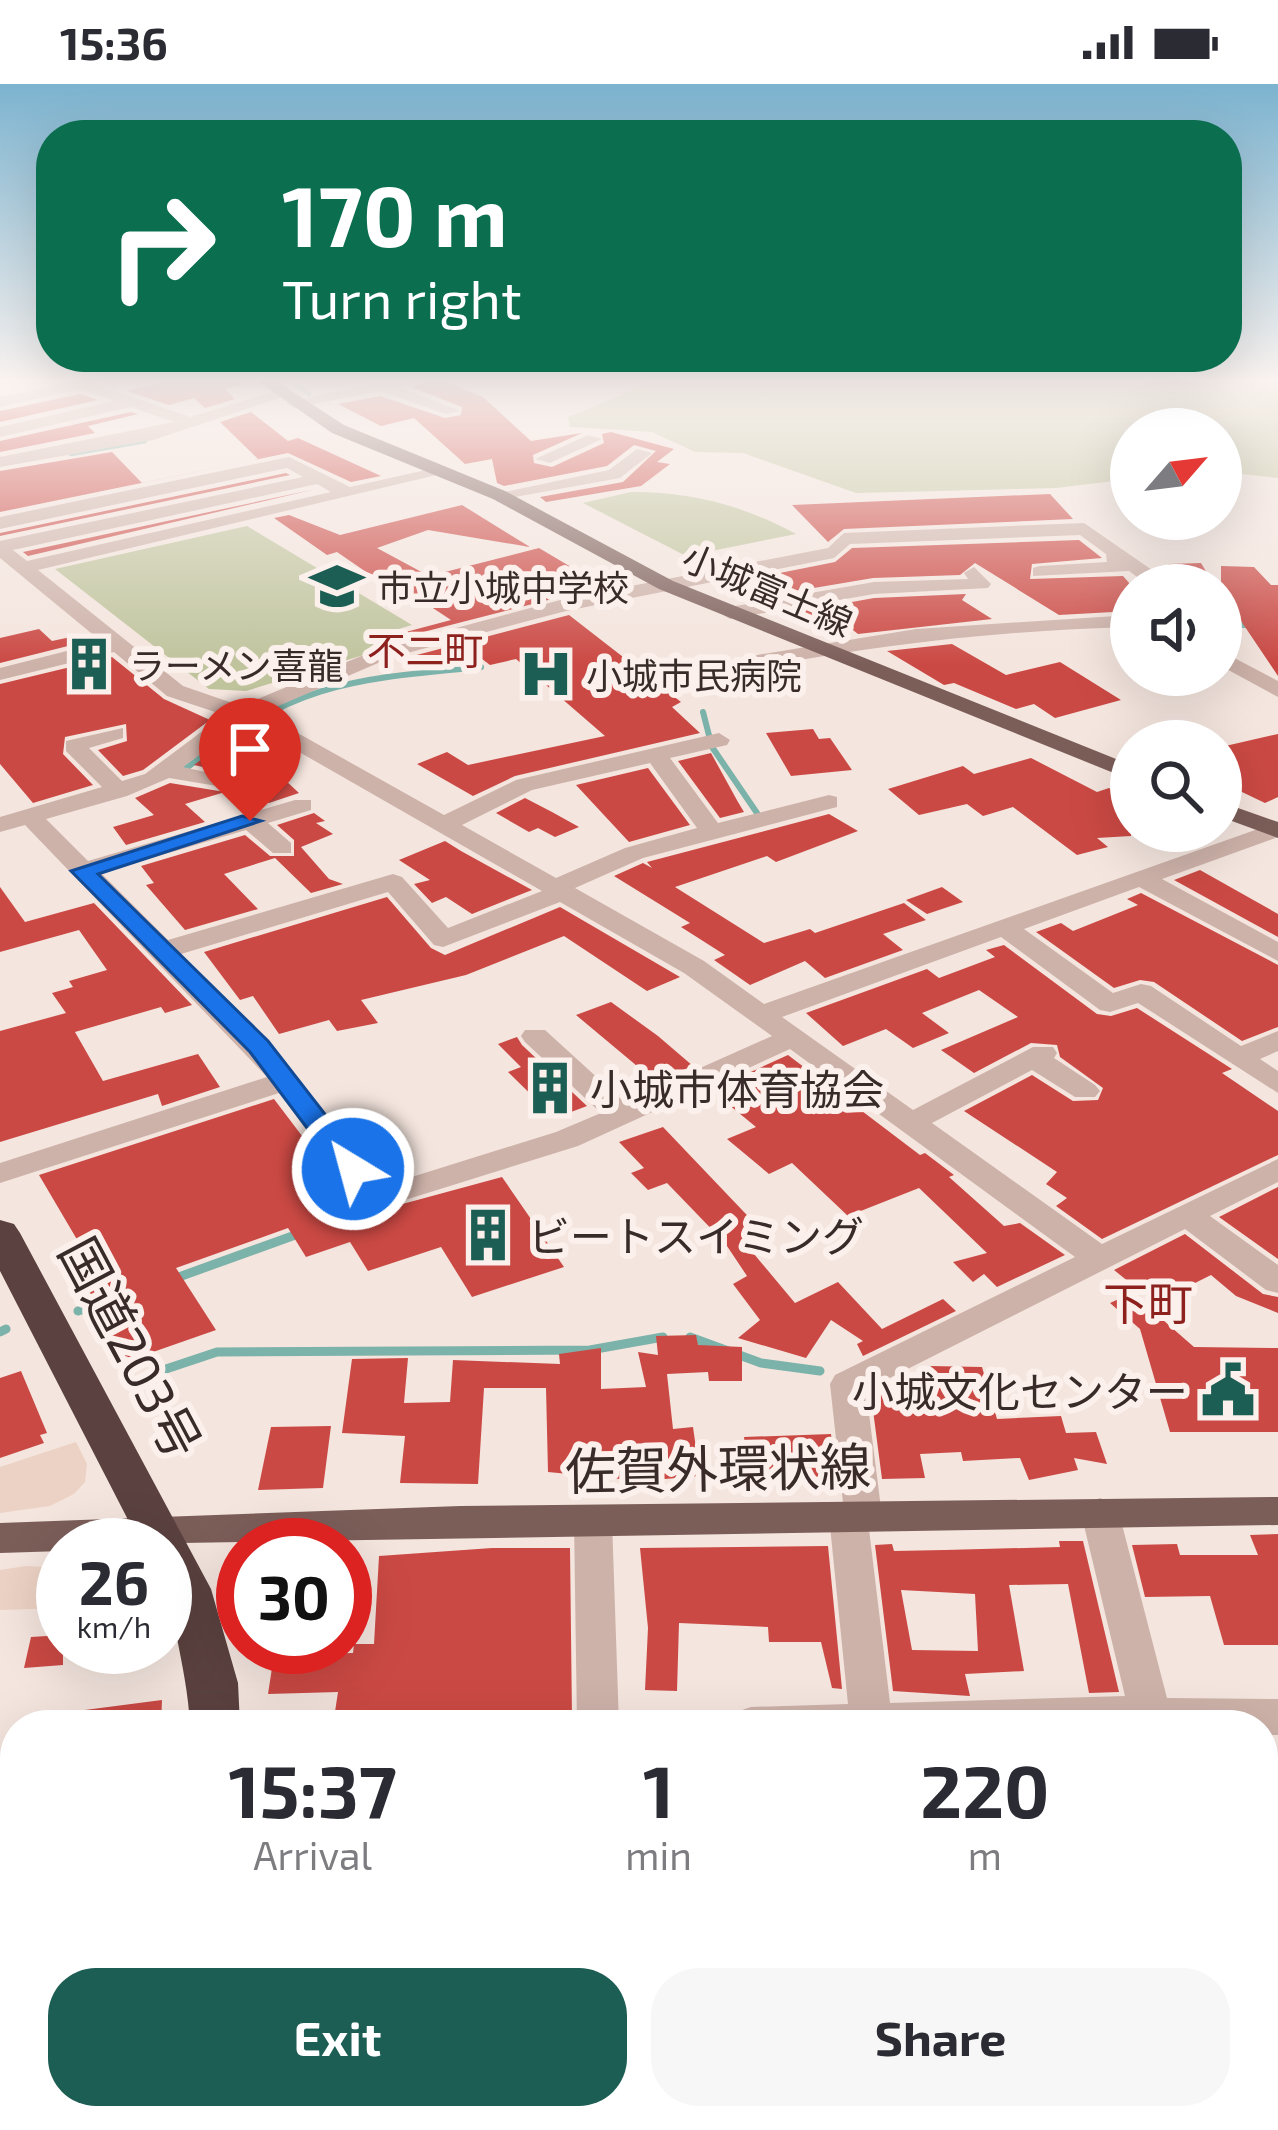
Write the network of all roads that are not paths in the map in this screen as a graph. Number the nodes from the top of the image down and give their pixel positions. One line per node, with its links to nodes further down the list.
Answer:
1 (231, 474): 15 (street)
2 (315, 474): 7 (street)
3 (430, 474): 10 (street)
4 (452, 474): 11 (main road, 小城富士線)
5 (557, 474): 8 (street)
6 (611, 474): 8 (street)
7 (322, 478): 10 (street); 18 (street)
8 (565, 483): 11 (street)
9 (105, 484): 12 (street)
10 (349, 494): 21 (street)
11 (500, 495): 24 (main road, 小城富士線)
12 (0, 505)
13 (927, 507): 17 (street)
14 (1018, 509): 16 (street)
15 (0, 524)
16 (1035, 531): 17 (street); 19 (street)
17 (945, 535): 24 (street)
18 (0, 548): 21 (street)
19 (1113, 552): 20 (street); 22 (street)
20 (1130, 564)
21 (22, 568): 29 (street)
22 (1040, 572)
23 (974, 573): 25 (street)
24 (666, 585): 26 (main road, 小城富士線); 35 (street)
25 (886, 590): 26 (street); 28 (street)
26 (730, 614): 30 (main road, 小城富士線)
27 (1110, 623): 28 (street)
28 (950, 628): 30 (street)
29 (113, 646): 33 (street); 35 (street)
30 (813, 648): 32 (street); 39 (main road, 小城富士線)
31 (1242, 669): 34 (street)
32 (704, 673)
33 (0, 674)
34 (1278, 690)
35 (249, 718): 40 (street); 48 (street)
36 (116, 733): 42 (street)
37 (712, 741): 38 (street)
38 (656, 754): 48 (street); 51 (street)
39 (1110, 765)
40 (177, 772): 41 (street); 42 (street)
41 (233, 785)
42 (119, 791): 46 (street)
43 (829, 802): 51 (street)
44 (303, 806): 47 (street)
45 (1242, 817): 50 (main road)
46 (34, 821): 49 (street); 53 (street)
47 (250, 821): 52 (street); 53 (street)
48 (444, 824): 55 (street)
49 (0, 825)
50 (1277, 830): 54 (street)
51 (712, 832): 55 (street)
52 (282, 848)
53 (82, 871): 57 (street)
54 (1141, 878): 56 (street); 58 (street)
55 (560, 889): 57 (street); 59 (street)
56 (1005, 928): 59 (street); 63 (street)
57 (161, 951): 64 (street)
58 (1278, 953)
59 (764, 1013): 61 (street)
60 (535, 1036): 67 (street)
61 (794, 1037): 67 (street); 68 (street)
62 (1278, 1040): 63 (street)
63 (1241, 1057): 65 (street)
64 (286, 1082): 67 (street); 70 (street)
65 (1278, 1084)
66 (1085, 1091): 68 (street)
67 (622, 1115)
68 (912, 1122): 73 (street)
69 (1278, 1169): 71 (street)
70 (0, 1173)
71 (1188, 1216): 73 (street); 74 (street)
72 (0, 1233): 78 (highway, 国道203号)
73 (1102, 1261): 77 (street)
74 (1278, 1282)
75 (1278, 1511): 76 (main road, 佐賀外環状線)
76 (1100, 1513): 77 (main road, 佐賀外環状線); 87 (street)
77 (856, 1516): 79 (main road, 佐賀外環状線); 86 (street)
78 (153, 1518)
79 (593, 1520): 80 (main road, 佐賀外環状線); 85 (street)
80 (192, 1529)
81 (36, 1536): 82 (main road, 佐賀外環状線)
82 (0, 1538)
83 (192, 1611): 84 (highway, 国道203号)
84 (213, 1710)
85 (598, 1710)
86 (870, 1710)
87 (1149, 1710)

